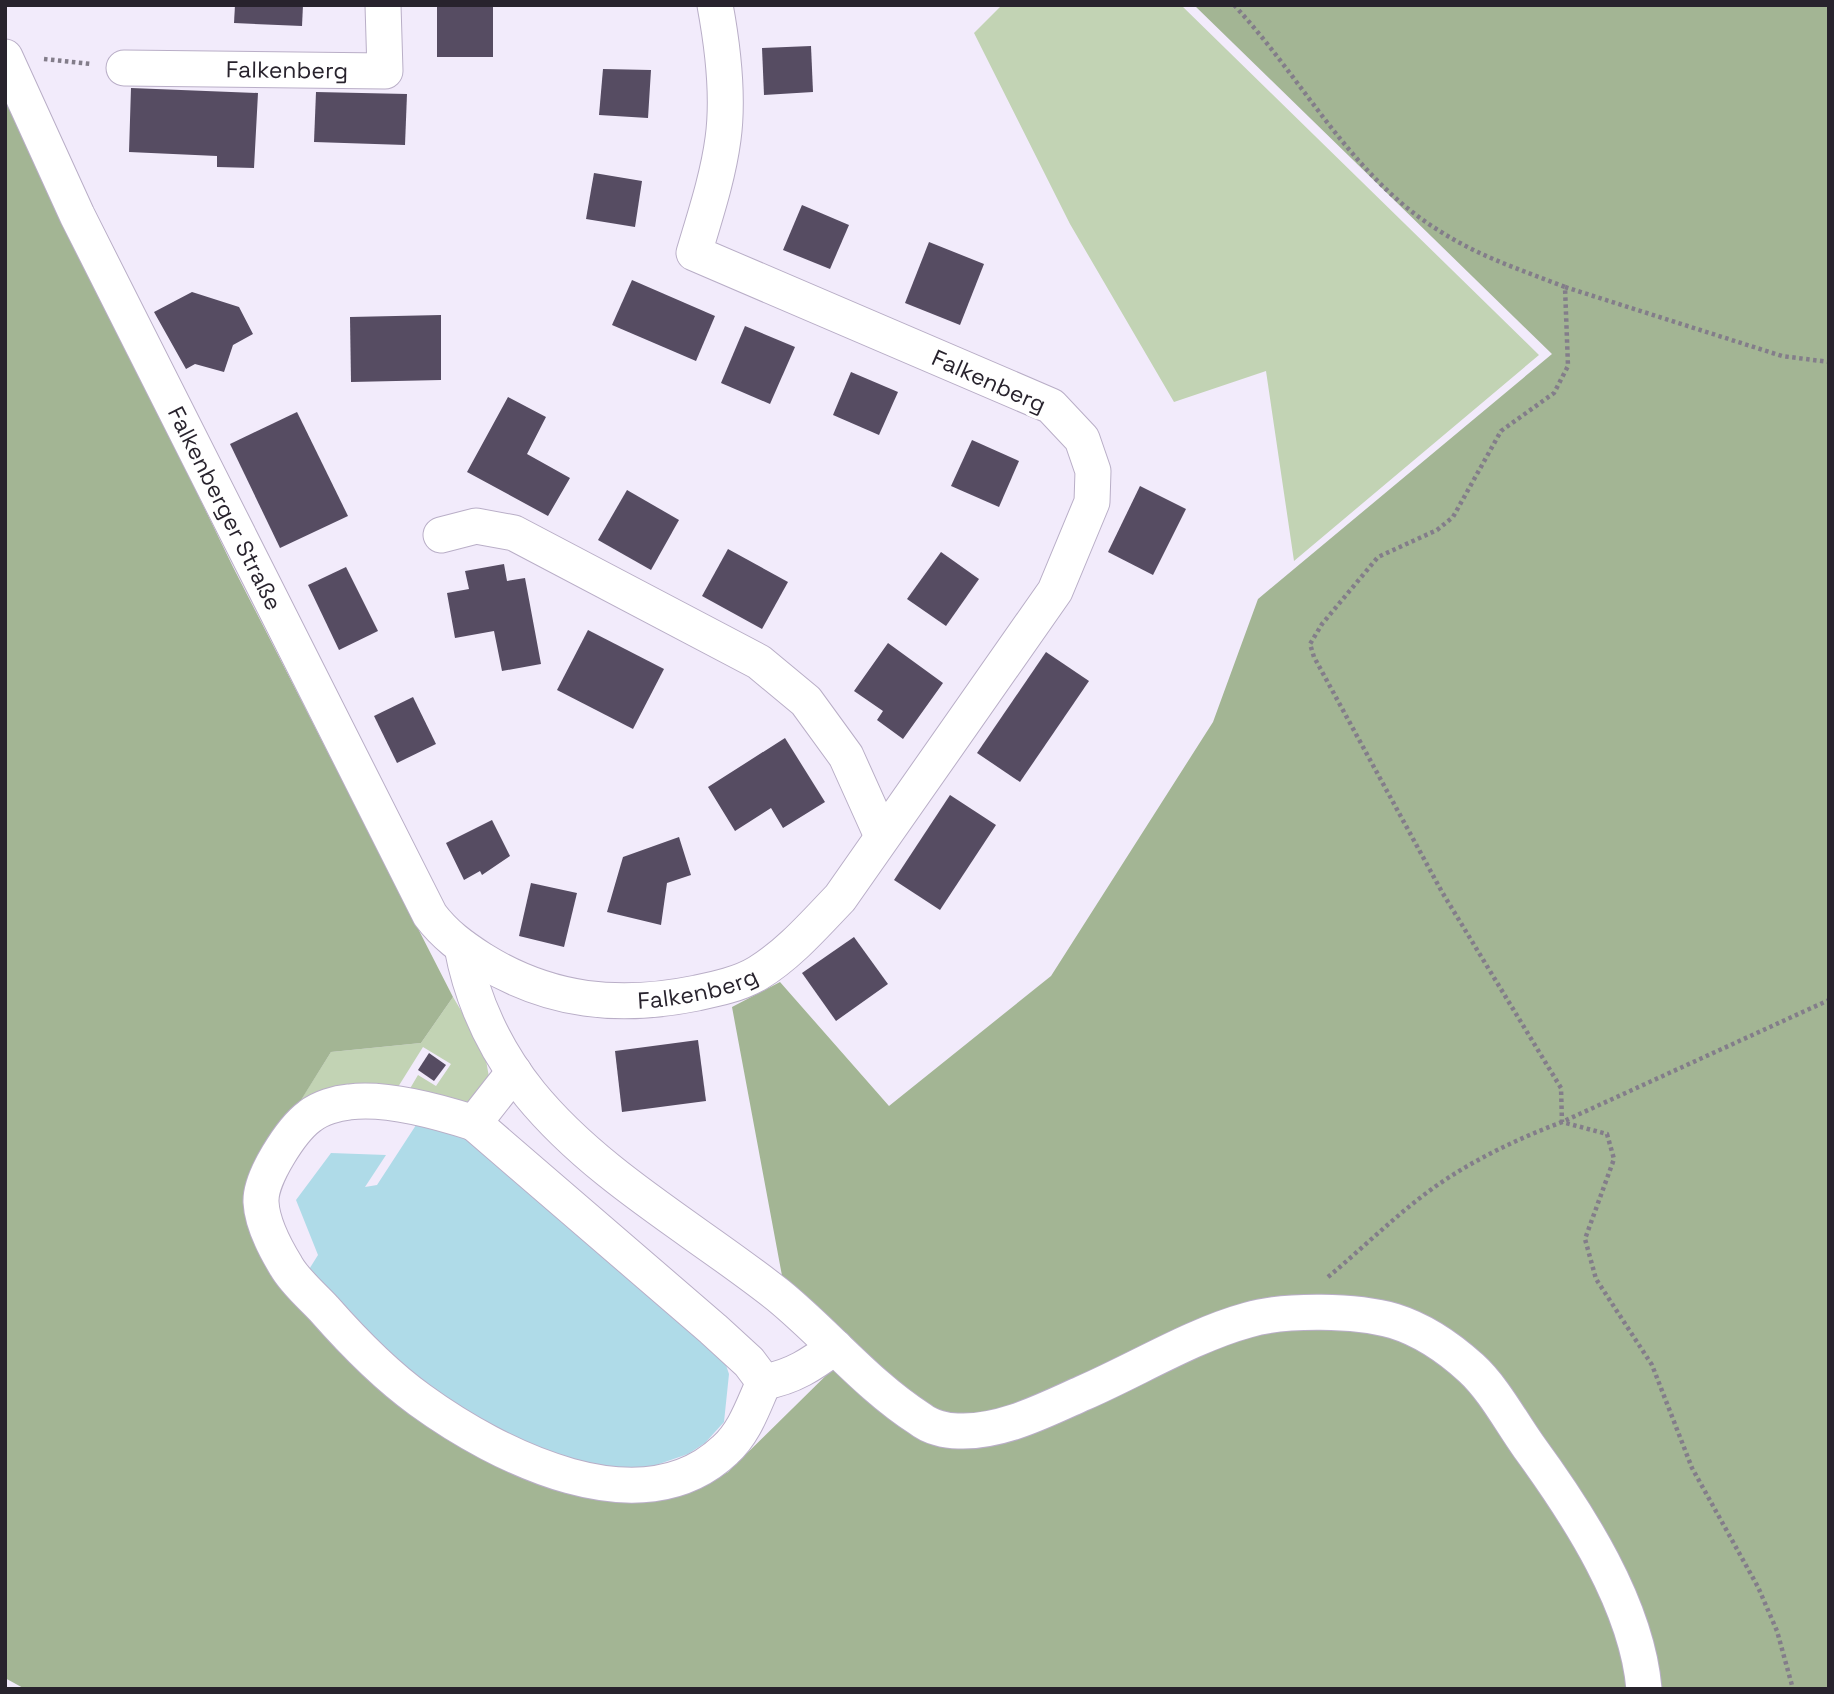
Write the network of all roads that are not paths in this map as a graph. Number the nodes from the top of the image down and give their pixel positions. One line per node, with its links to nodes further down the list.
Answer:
1 (383, 5): 4 (street, Falkenberg)
2 (715, 5): 6 (street, Falkenberg)
3 (18, 57): 7 (street, Falkenberger Straße)
4 (124, 68)
5 (441, 535): 6 (street)
6 (882, 836): 7 (street, Falkenberg)
7 (462, 947): 8 (street)
8 (514, 1072): 9 (street); 10 (street)
9 (474, 1123): 11 (street); 11 (street)
10 (835, 1347): 11 (street); 12 (street)
11 (764, 1382)
12 (1644, 1689)

